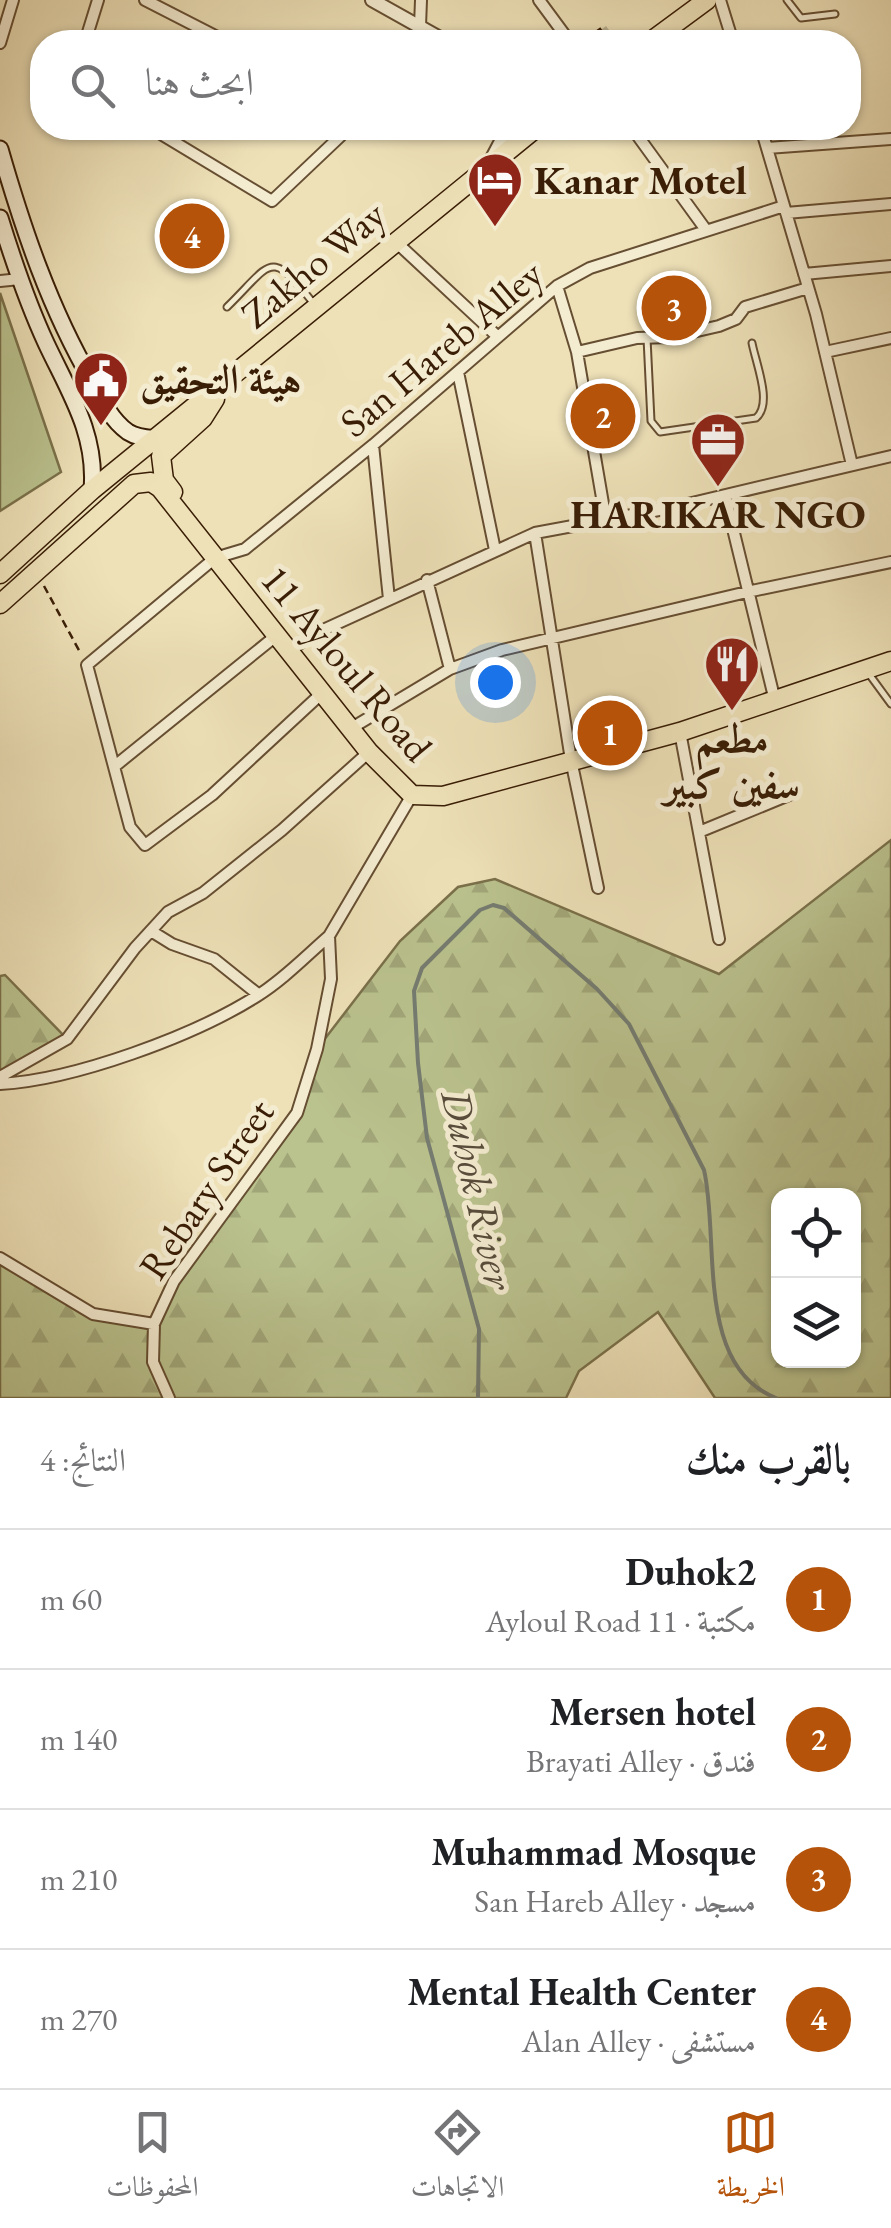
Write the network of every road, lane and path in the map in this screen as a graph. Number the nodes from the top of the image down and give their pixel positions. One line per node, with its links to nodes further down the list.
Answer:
1 (12, 0): 18 (street)
2 (98, 0): 12 (street)
3 (146, 0): 13 (street)
4 (372, 0): 11 (street)
5 (421, 0): 11 (street)
6 (539, 0): 15 (street)
7 (706, 0): 16 (highway)
8 (720, 0): 17 (street)
9 (787, 0): 10 (lane)
10 (835, 14)
11 (420, 26): 14 (street)
12 (89, 30)
13 (204, 30)
14 (425, 30)
15 (561, 30)
16 (666, 30)
17 (729, 30)
18 (0, 43)
19 (891, 139): 26 (street)
20 (171, 140): 21 (street)
21 (336, 140)
22 (502, 140): 28 (street)
23 (520, 140): 28 (highway, Zakho Way)
24 (641, 140): 32 (street)
25 (765, 140): 26 (street)
26 (767, 148): 30 (street)
27 (0, 149): 50 (main road)
28 (489, 164): 33 (highway, Zakho Way)
29 (891, 204): 30 (street, San Hareb Alley)
30 (785, 209): 32 (street, San Hareb Alley); 35 (street)
31 (0, 218): 36 (main road)
32 (706, 230): 38 (street, San Hareb Alley)
33 (395, 241): 40 (highway, Zakho Way); 42 (street)
34 (891, 266): 35 (street)
35 (804, 274): 39 (street)
36 (20, 279): 37 (street); 51 (main road)
37 (0, 281)
38 (557, 286): 42 (street, San Hareb Alley); 46 (street)
39 (808, 288): 43 (street); 47 (street)
40 (316, 306): 41 (lane); 49 (highway, Zakho Way)
41 (227, 307)
42 (498, 336): 48 (street, San Hareb Alley)
43 (646, 338): 45 (lane); 46 (street)
44 (891, 338): 47 (street)
45 (752, 344)
46 (576, 352): 58 (street)
47 (825, 352): 55 (street)
48 (458, 372): 53 (street, San Hareb Alley); 61 (street)
49 (218, 389): 52 (highway, Zakho Way); 59 (highway)
50 (108, 409): 51 (main road); 52 (main road)
51 (86, 427): 56 (main road)
52 (158, 439): 56 (highway, Zakho Way)
53 (374, 445): 62 (street, San Hareb Alley); 68 (street)
54 (891, 456): 55 (street)
55 (852, 465): 57 (street)
56 (92, 490): 65 (highway, Zakho Way)
57 (725, 496): 58 (street); 67 (street)
58 (606, 521): 60 (street)
59 (188, 523): 62 (highway, 11 Ayloul Road); 64 (highway, 11 Ayloul Road)
60 (534, 533): 61 (street); 70 (street)
61 (495, 550): 66 (street)
62 (214, 558): 71 (highway, 11 Ayloul Road); 73 (street, San Hareb Alley)
63 (891, 562): 67 (street)
64 (36, 572): 69 (highway); 73 (path)
65 (0, 574)
66 (427, 580): 68 (street); 74 (street)
67 (747, 592): 70 (street); 77 (street)
68 (390, 599): 71 (street)
69 (0, 604)
70 (552, 641): 74 (street); 82 (street)
71 (282, 643): 76 (highway, 11 Ayloul Road); 83 (street)
72 (891, 662): 75 (highway, 11 Ayloul Road)
73 (87, 664): 83 (street)
74 (450, 669): 79 (street)
75 (867, 672): 77 (highway, 11 Ayloul Road); 78 (lane)
76 (322, 693): 79 (highway, 11 Ayloul Road); 83 (street)
77 (775, 701): 80 (highway, 11 Ayloul Road)
78 (891, 704)
79 (350, 728): 81 (highway, 11 Ayloul Road)
80 (680, 732): 82 (highway, 11 Ayloul Road); 86 (street)
81 (369, 752): 84 (highway, 11 Ayloul Road); 88 (street)
82 (572, 760): 84 (highway, 11 Ayloul Road); 87 (street)
83 (116, 766)
84 (412, 794): 89 (street)
85 (789, 795): 86 (street)
86 (700, 832): 90 (street)
87 (598, 888)
88 (152, 930): 91 (street); 92 (street)
89 (329, 936): 91 (street); 94 (street, Rebary Street)
90 (720, 939)
91 (259, 995): 92 (street)
92 (0, 1080)
93 (0, 1258): 94 (street)
94 (154, 1324): 95 (street, Rebary Street)
95 (169, 1398)

